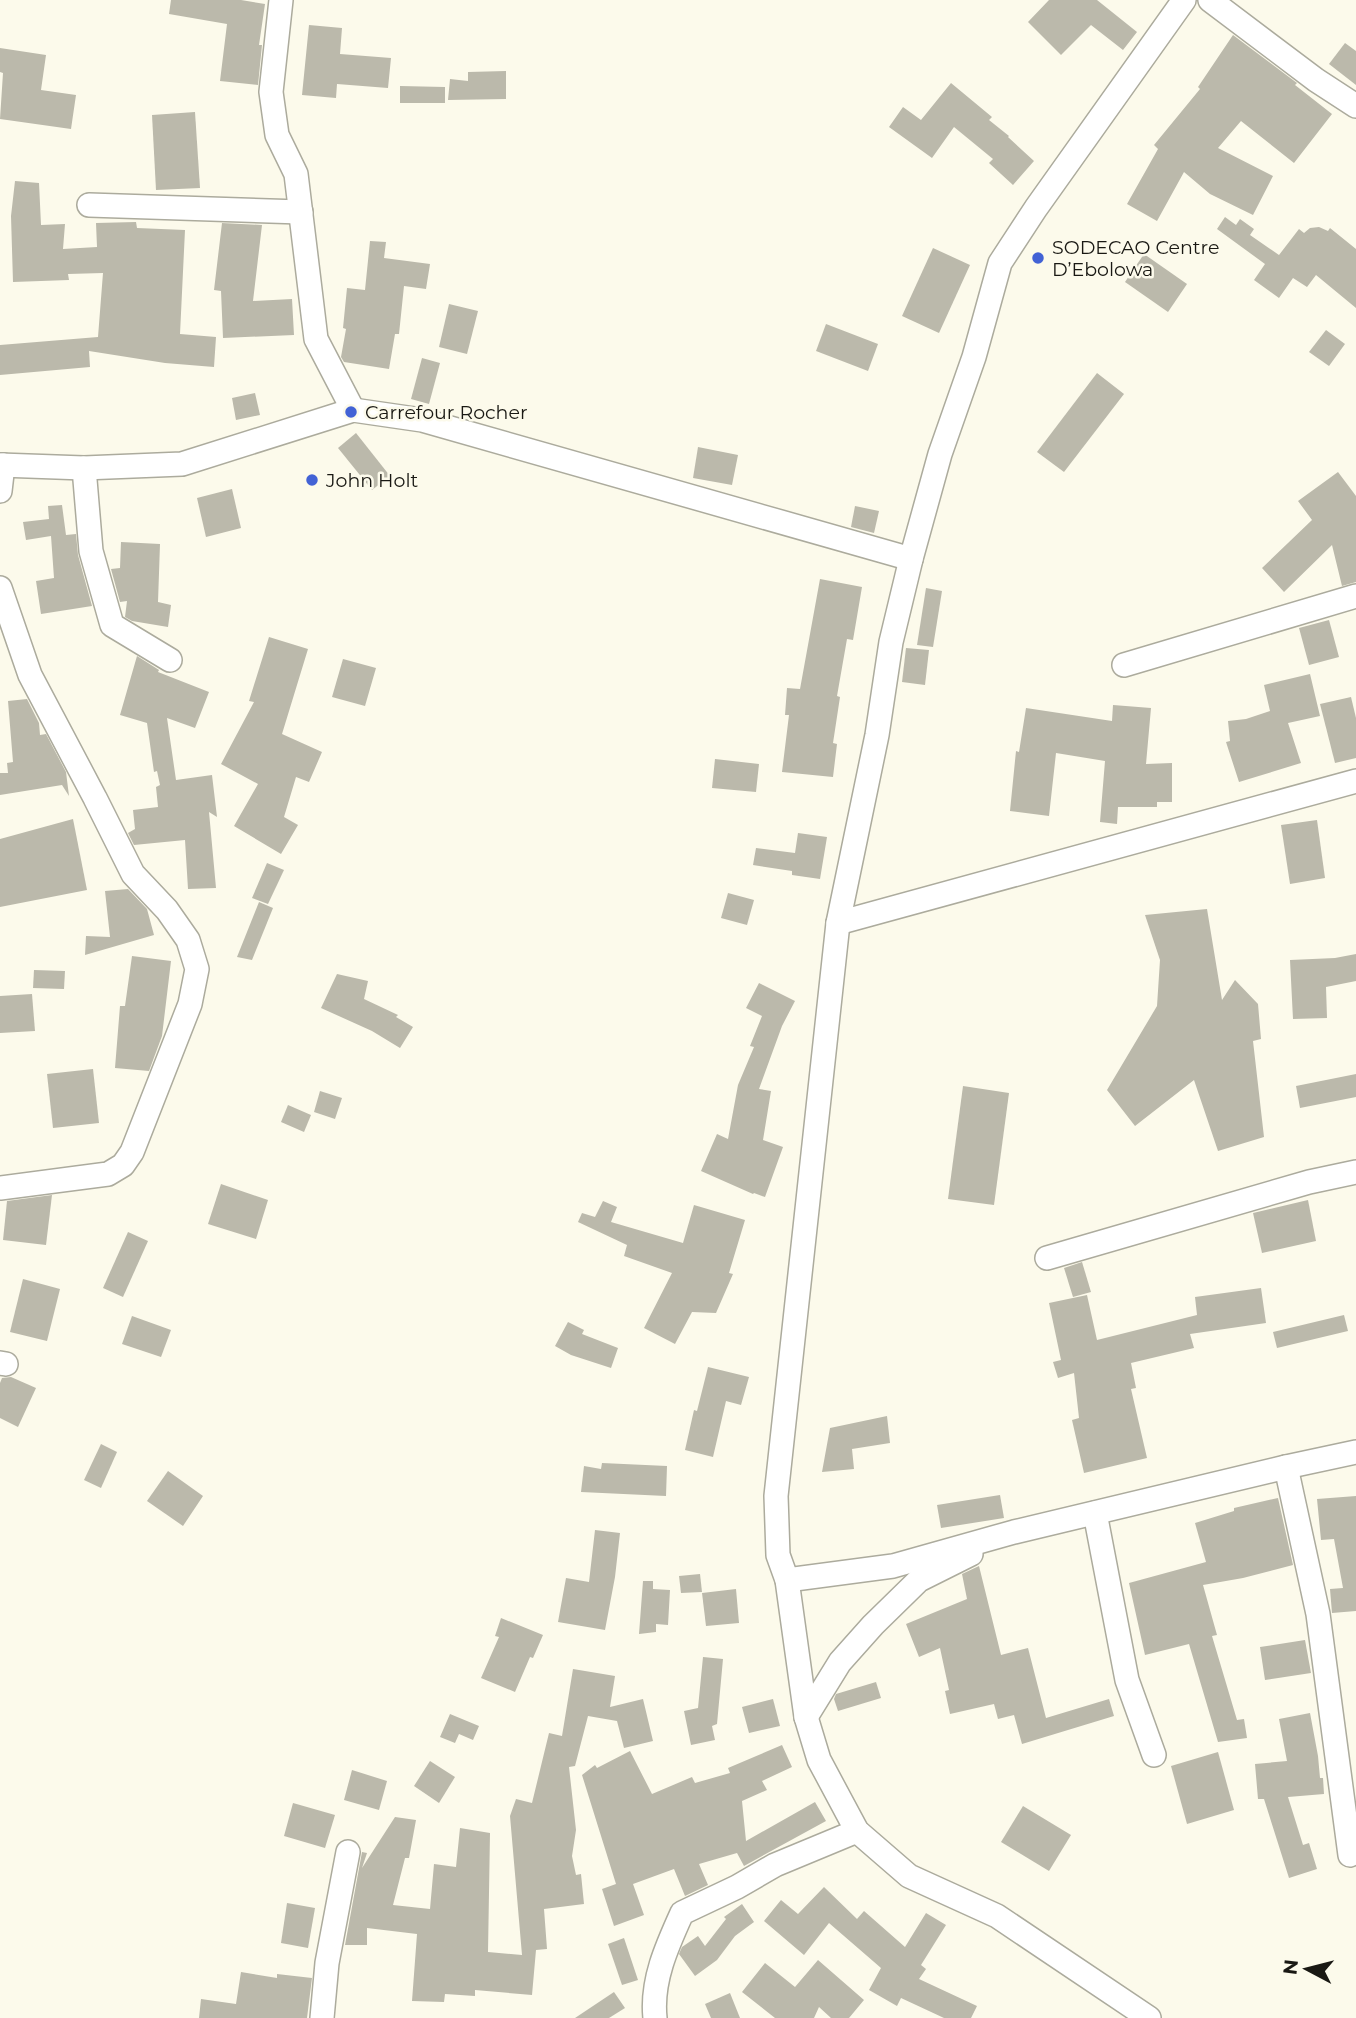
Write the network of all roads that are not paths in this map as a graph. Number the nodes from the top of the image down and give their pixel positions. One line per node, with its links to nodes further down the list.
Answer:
1 (281, 0): 6 (street)
2 (1184, 0): 11 (street)
3 (1210, 0): 4 (street)
4 (1356, 106)
5 (89, 205): 6 (street)
6 (300, 212): 7 (street)
7 (353, 411): 9 (street); 11 (street)
8 (1, 465): 9 (street); 10 (street)
9 (84, 468): 14 (street)
10 (0, 491)
11 (911, 559): 17 (street)
12 (0, 588): 19 (street)
13 (1356, 596): 15 (street)
14 (170, 660)
15 (1124, 665)
16 (1356, 781): 17 (street)
17 (838, 923): 25 (street)
18 (1356, 1172): 20 (street)
19 (0, 1188)
20 (1047, 1258)
21 (1356, 1452): 22 (street)
22 (1286, 1467): 23 (street); 30 (street)
23 (1095, 1513): 24 (street); 27 (street)
24 (1014, 1532): 25 (street); 26 (street)
25 (787, 1580): 26 (street)
26 (806, 1717): 28 (street)
27 (1154, 1755)
28 (857, 1831): 32 (street); 33 (street)
29 (348, 1852): 31 (street)
30 (1350, 1855)
31 (322, 2018)
32 (655, 2018)
33 (1149, 2018)

